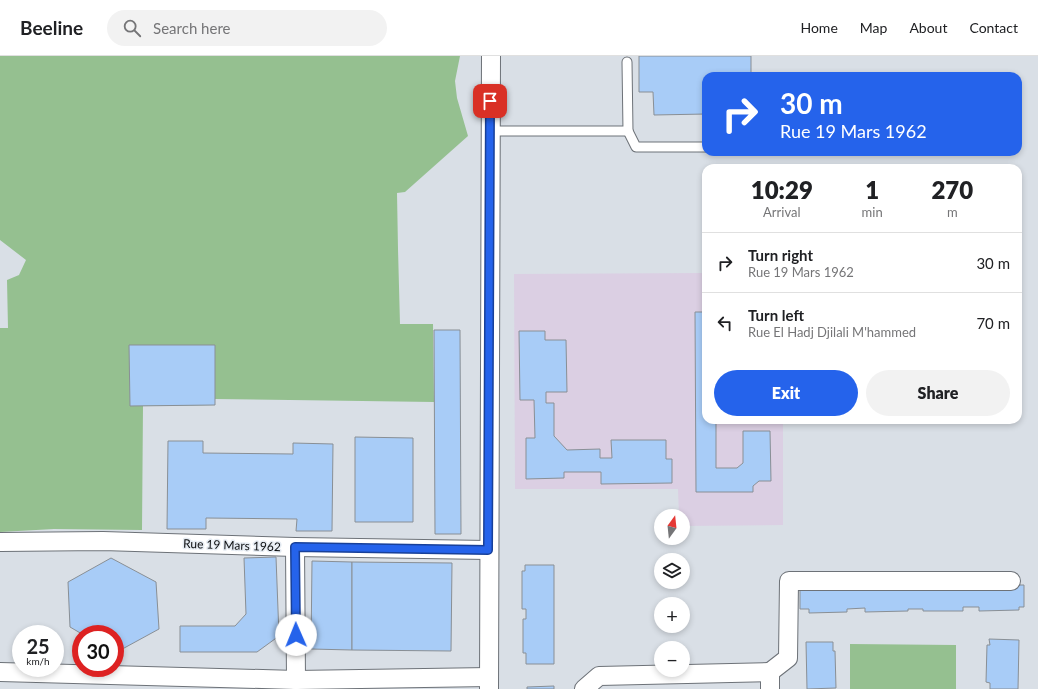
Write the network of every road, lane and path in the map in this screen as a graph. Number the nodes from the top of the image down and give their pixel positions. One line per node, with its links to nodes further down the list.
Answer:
1 (491, 56): 3 (street)
2 (627, 62): 4 (lane)
3 (490, 131): 4 (lane); 8 (street)
4 (628, 131): 5 (lane)
5 (702, 147)
6 (0, 542): 7 (street, Rue 19 Mars 1962)
7 (295, 547): 8 (street, Rue 19 Mars 1962); 11 (street)
8 (488, 550): 13 (street)
9 (1011, 581): 12 (street)
10 (0, 672): 14 (street)
11 (296, 680): 13 (street); 14 (street)
12 (770, 681): 15 (street)
13 (489, 683)
14 (265, 684)
15 (584, 689)

